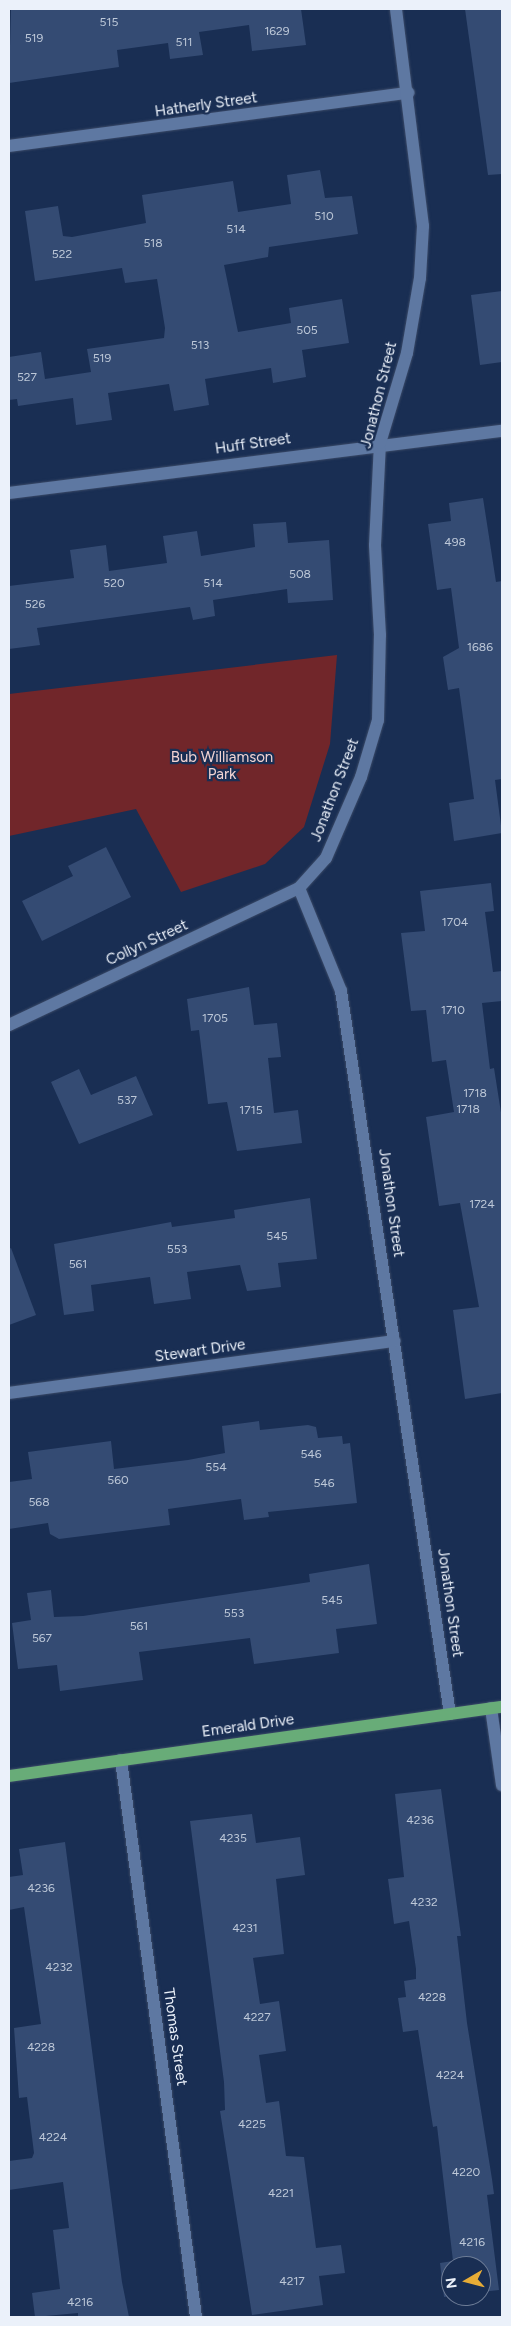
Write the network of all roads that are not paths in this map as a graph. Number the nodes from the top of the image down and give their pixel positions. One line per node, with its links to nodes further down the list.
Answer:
1 (396, 9): 2 (street, Jonathon Street)
2 (408, 93): 3 (street, Hatherly Street); 5 (street, Jonathon Street)
3 (9, 146)
4 (502, 431): 5 (street, Huff Street)
5 (380, 443): 6 (street, Huff Street); 7 (street, Jonathon Street)
6 (9, 493)
7 (299, 888): 8 (street, Collyn Street); 9 (street, Jonathon Street)
8 (9, 1025)
9 (395, 1341): 10 (street, Stewart Drive); 12 (street, Jonathon Street)
10 (9, 1393)
11 (497, 1708): 12 (main road, Emerald Drive); 15 (street)
12 (450, 1714): 13 (main road, Emerald Drive)
13 (121, 1760): 14 (main road, Emerald Drive); 16 (street, Thomas Street)
14 (9, 1776)
15 (502, 1785)
16 (196, 2317)

